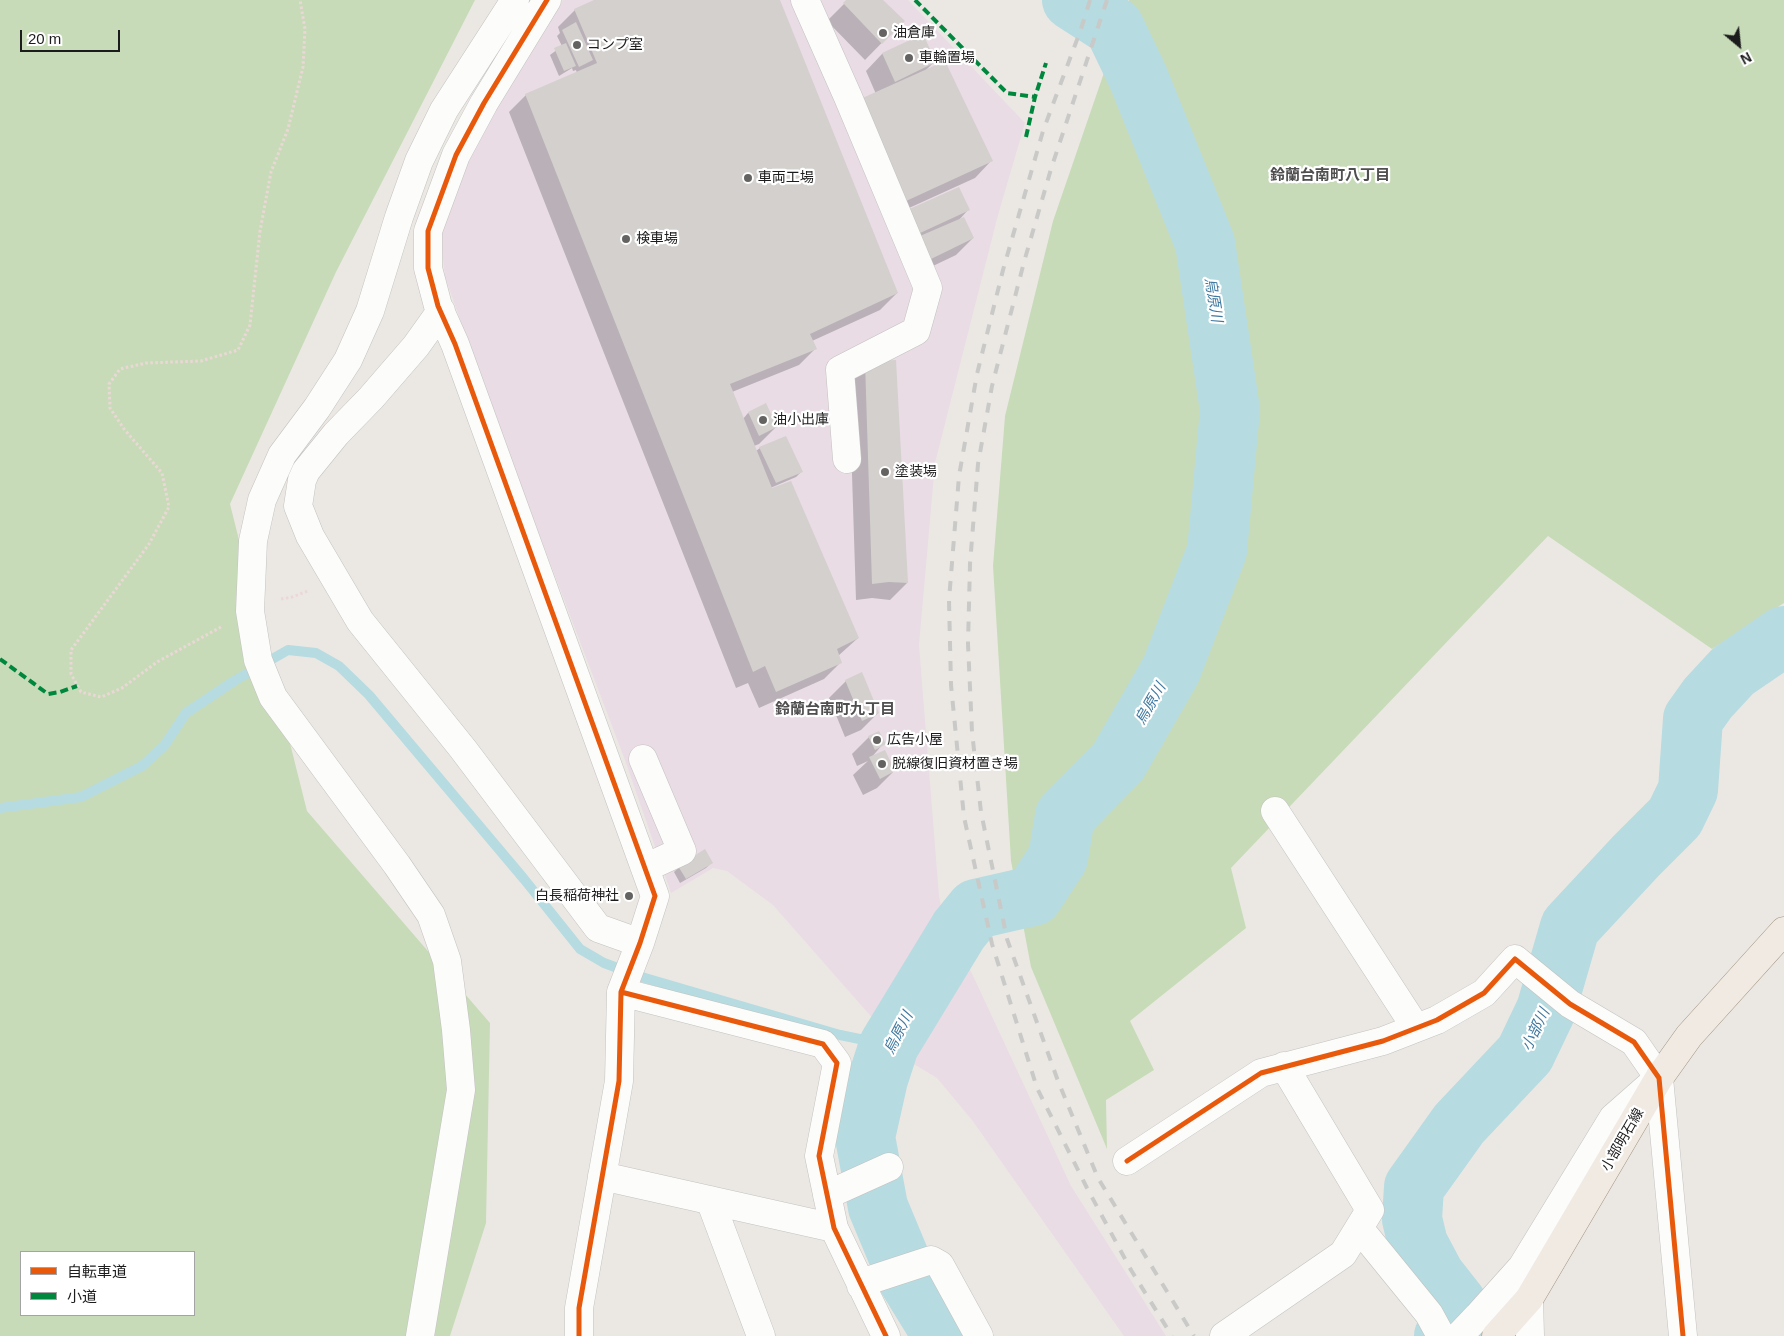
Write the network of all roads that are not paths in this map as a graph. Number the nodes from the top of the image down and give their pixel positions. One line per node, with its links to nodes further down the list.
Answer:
1 (515, 0): 26 (street)
2 (547, 0): 4 (street)
3 (805, 0): 5 (street)
4 (441, 311): 8 (street); 10 (street)
5 (847, 459)
6 (643, 759): 8 (street)
7 (1275, 811): 12 (street)
8 (646, 868): 10 (street)
9 (1784, 931): 14 (main road, 小部明石線)
10 (640, 942): 11 (street)
11 (621, 992): 17 (street); 18 (street)
12 (1416, 1028): 13 (street); 14 (street)
13 (1284, 1066): 15 (street); 21 (street)
14 (1659, 1078): 23 (main road, 小部明石線); 25 (street); 34 (street)
15 (1127, 1161)
16 (889, 1167): 18 (street)
17 (602, 1176): 19 (street); 27 (street)
18 (833, 1193): 20 (street)
19 (710, 1200): 20 (street); 28 (street)
20 (834, 1228): 22 (street)
21 (1359, 1228): 24 (street); 31 (street)
22 (867, 1282): 29 (street); 30 (street)
23 (1530, 1299): 25 (main road, 小部明石線); 33 (street)
24 (1435, 1325)
25 (1487, 1326): 32 (street)
26 (420, 1336)
27 (579, 1336)
28 (761, 1336)
29 (886, 1336)
30 (978, 1336)
31 (1224, 1336)
32 (1459, 1336)
33 (1530, 1336)
34 (1683, 1336)

